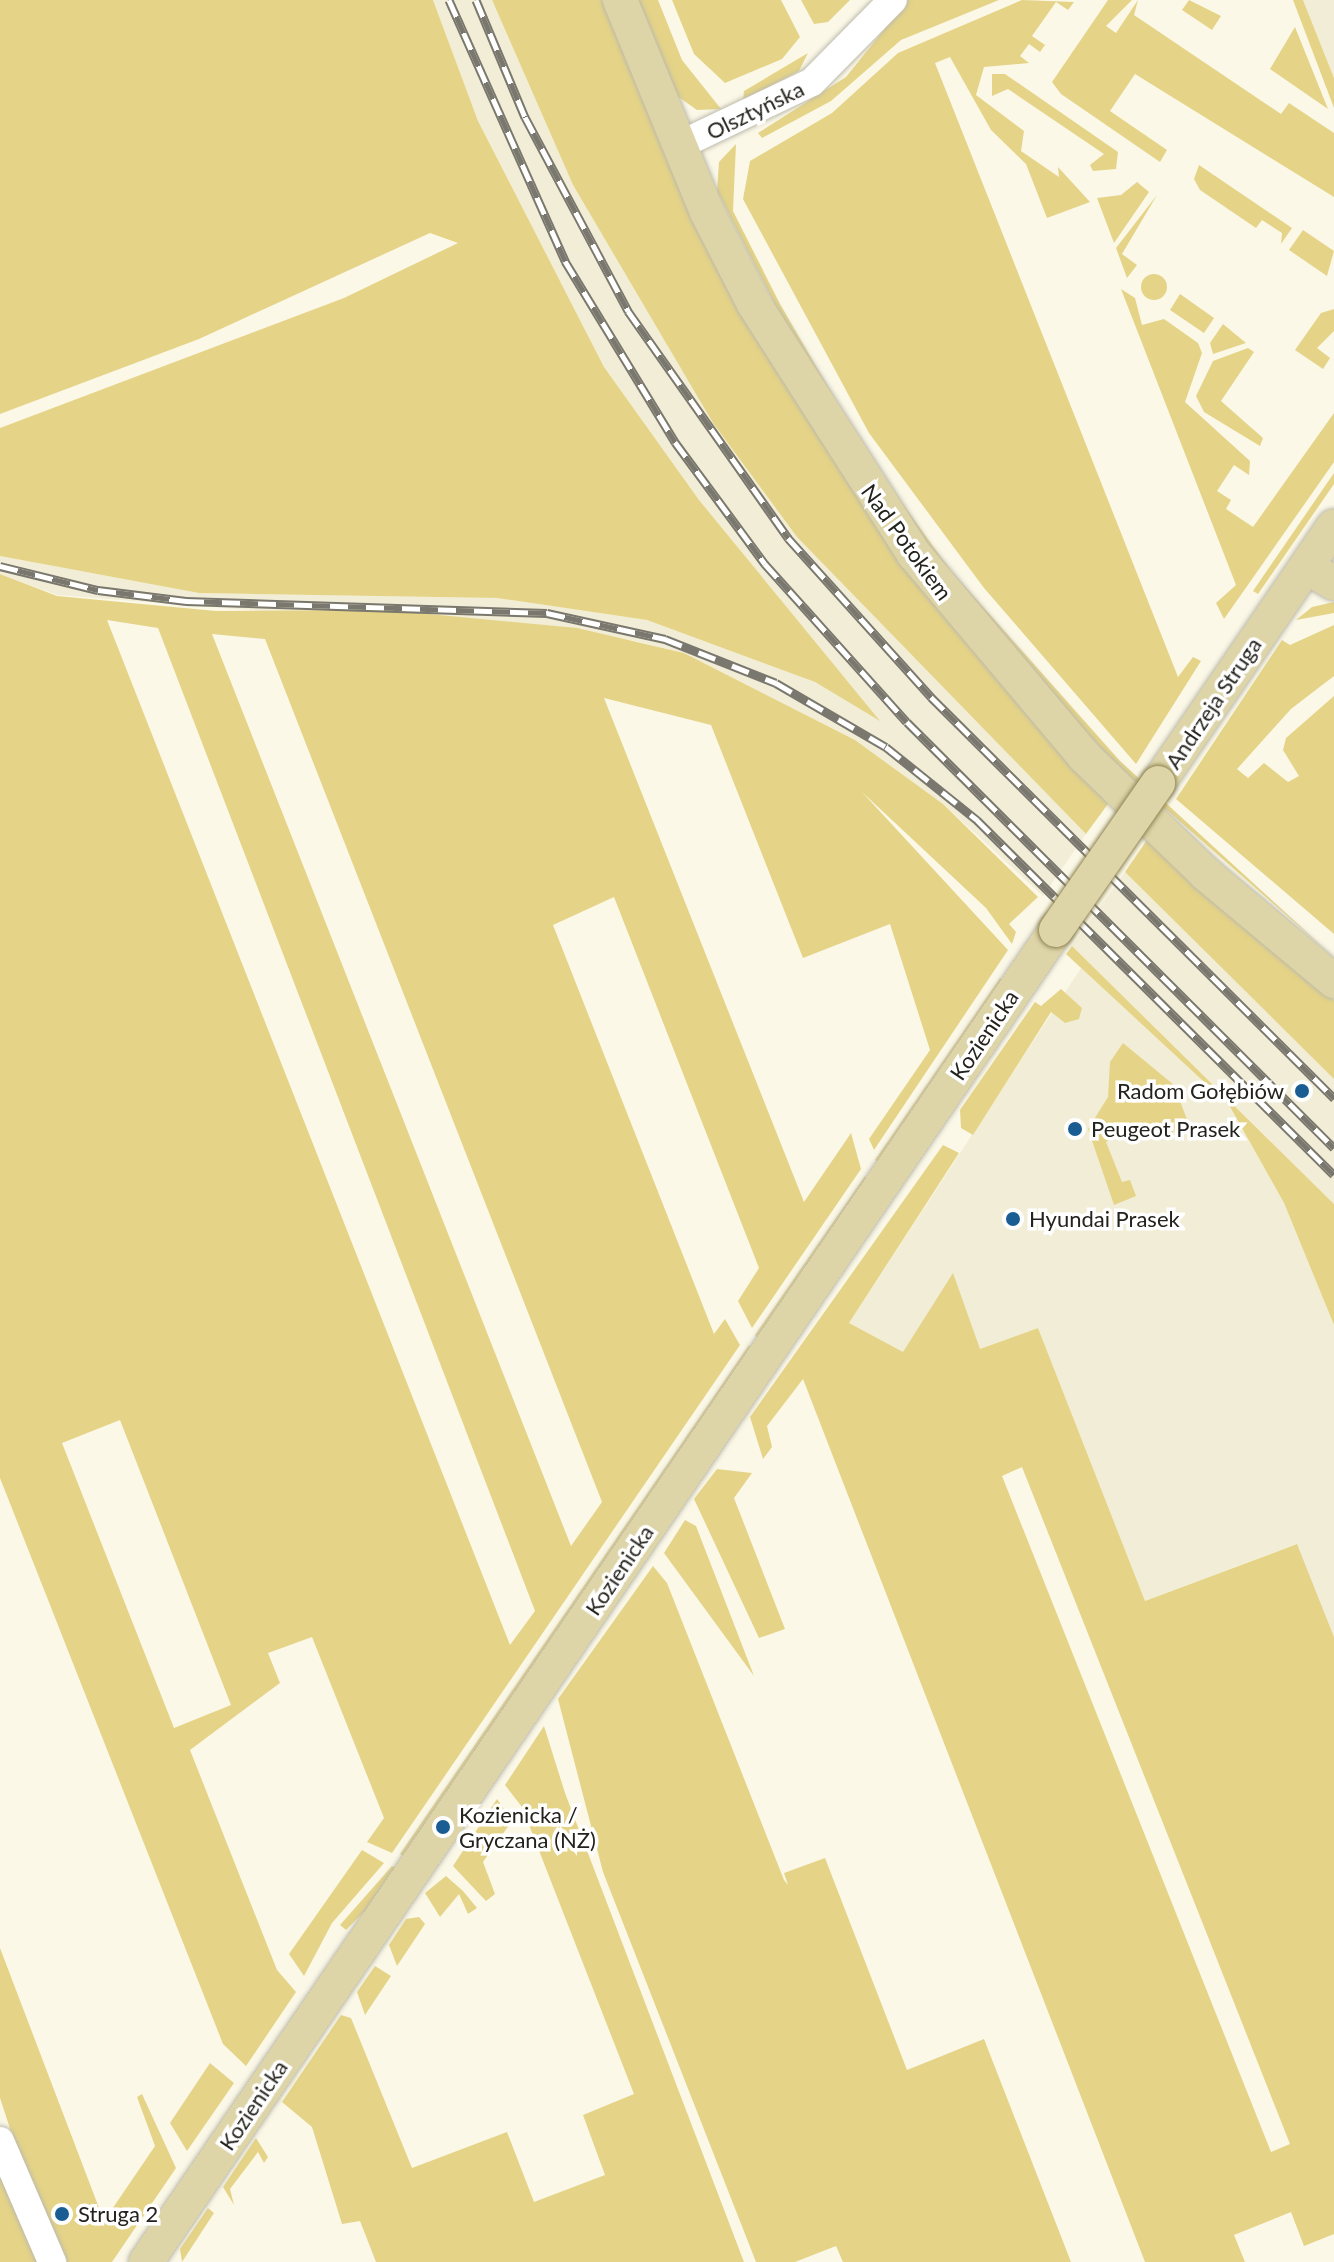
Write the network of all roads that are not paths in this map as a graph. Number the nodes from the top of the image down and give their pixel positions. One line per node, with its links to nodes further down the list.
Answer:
1 (620, 0): 3 (main road, Nad Potokiem)
2 (893, 0): 3 (street, Olsztyńska)
3 (680, 145): 7 (main road, Nad Potokiem)
4 (1332, 535): 5 (main road, Andrzeja Struga)
5 (1320, 575): 6 (main road, Andrzeja Struga, bridge)
6 (1092, 879): 9 (main road, Kozienicka, bridge)
7 (1334, 981)
8 (0, 2141): 10 (street)
9 (156, 2258)
10 (52, 2262)

